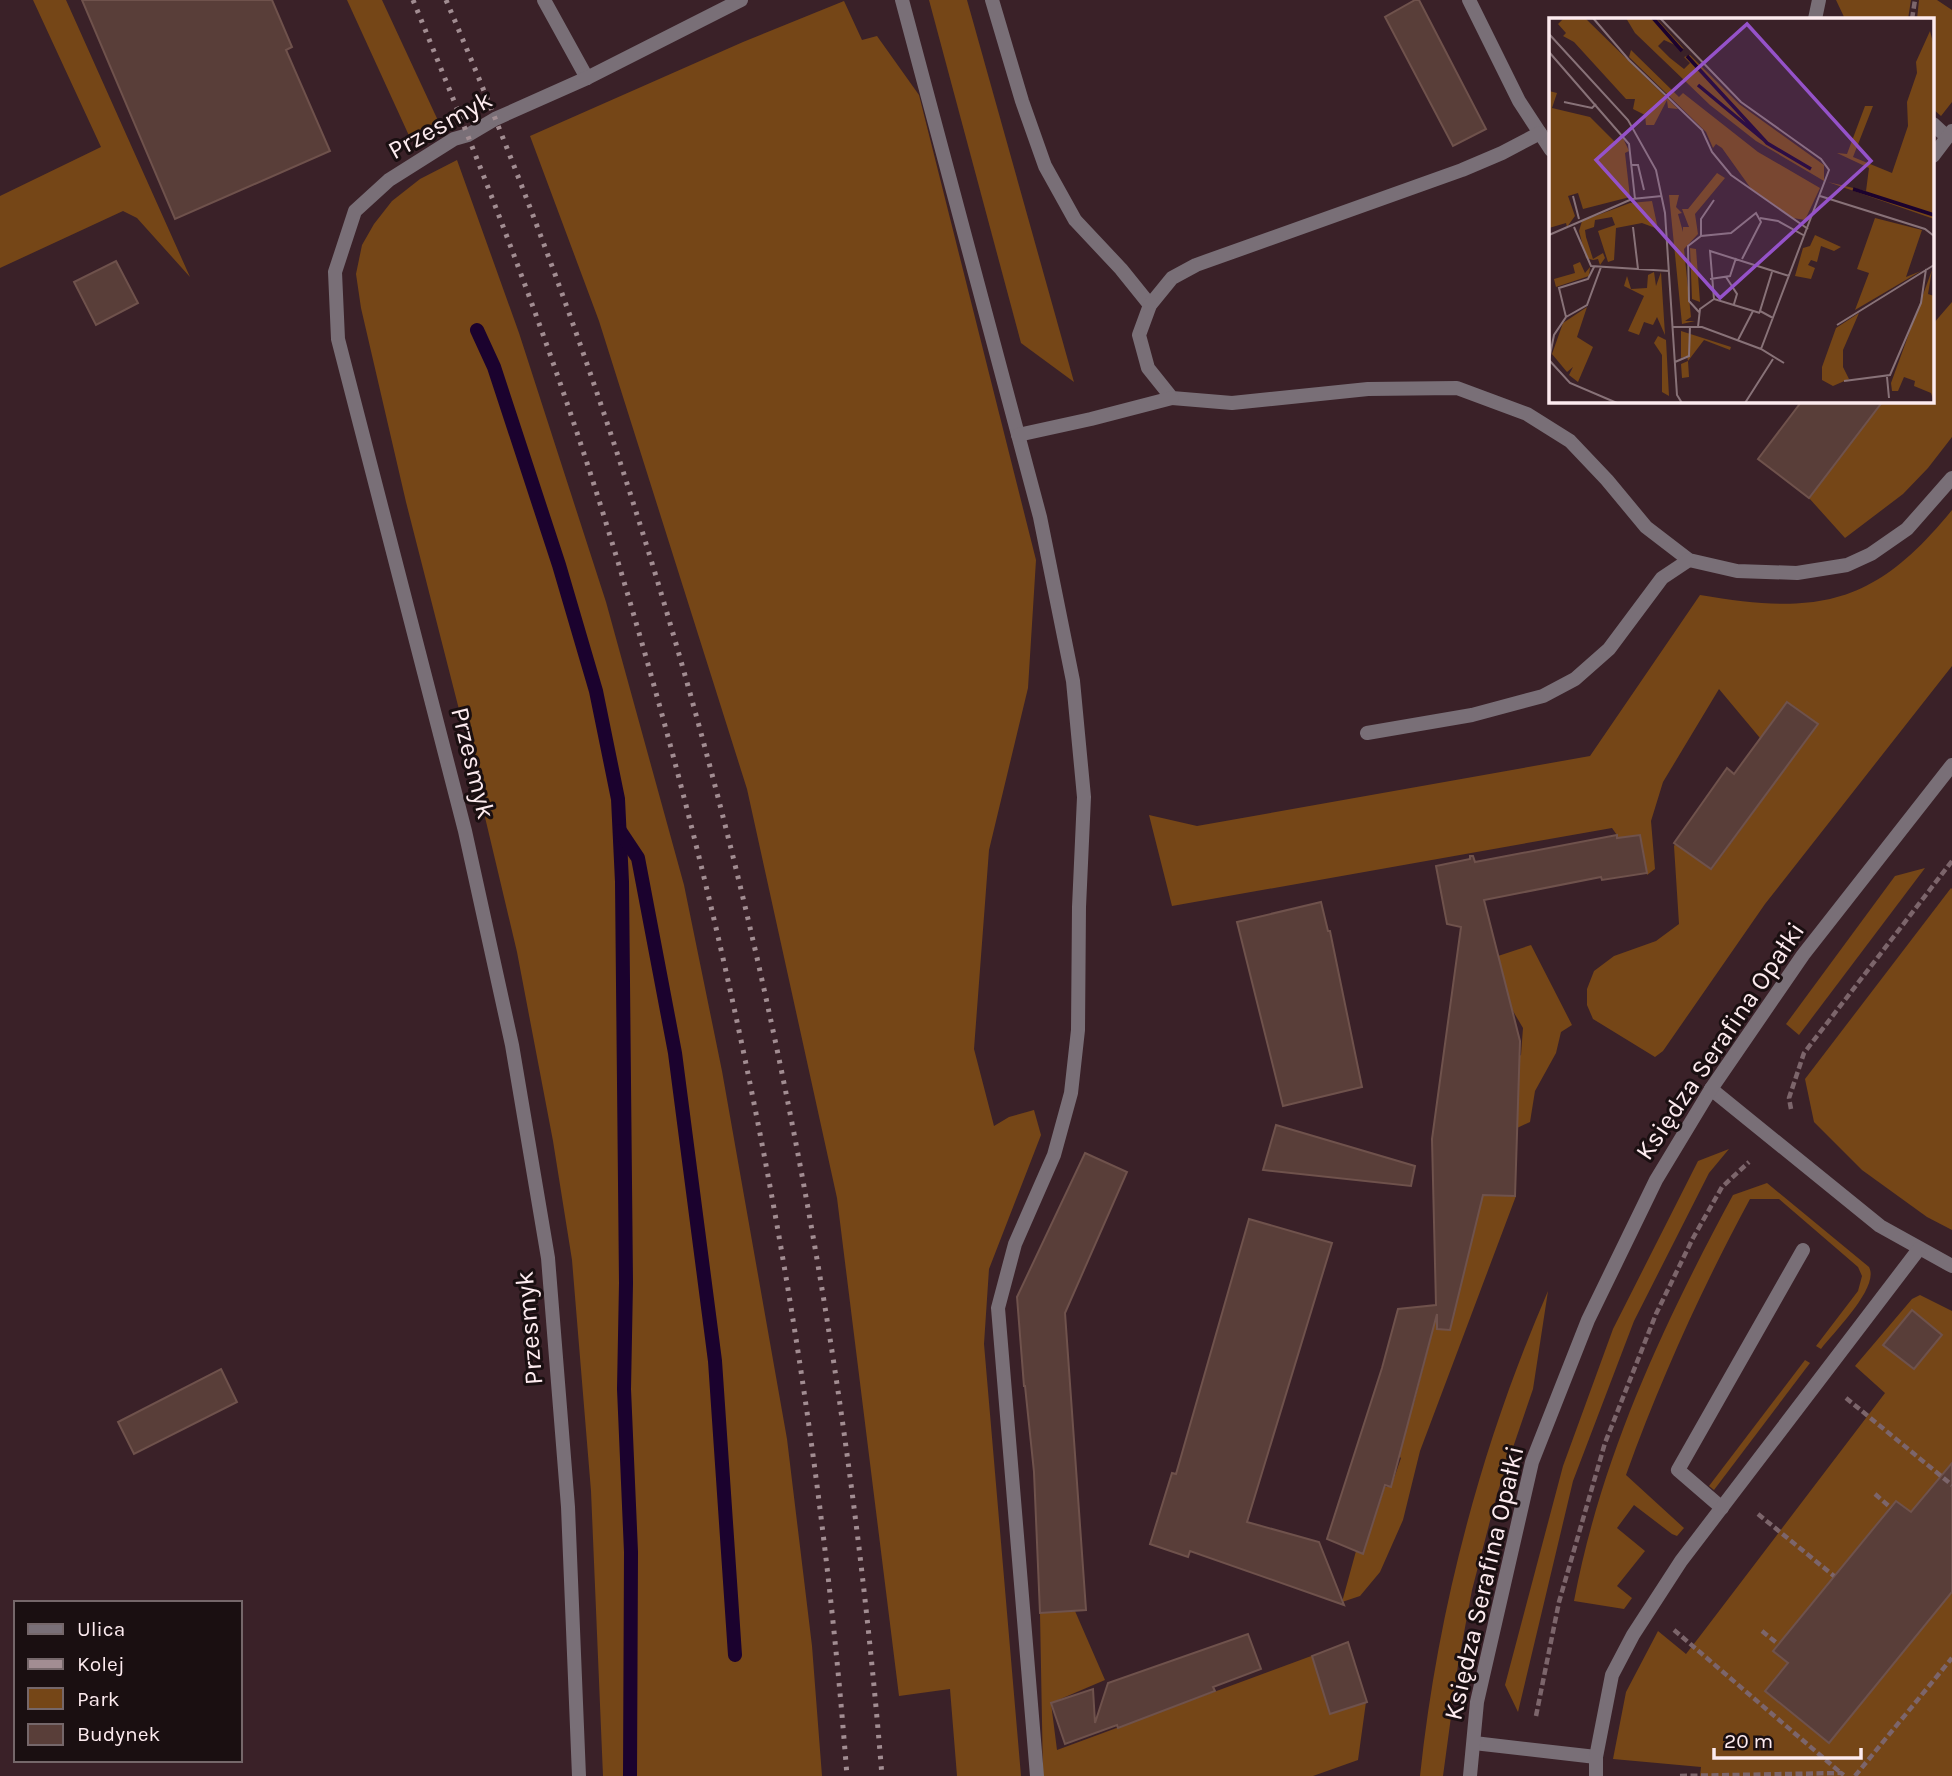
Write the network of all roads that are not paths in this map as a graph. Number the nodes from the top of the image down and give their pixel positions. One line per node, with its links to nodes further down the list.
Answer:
1 (544, 0): 8 (street)
2 (741, 0): 8 (street, Przesmyk)
3 (902, 0): 16 (street)
4 (992, 0): 14 (street)
5 (1469, 0): 10 (street)
6 (1819, 0): 7 (street)
7 (1815, 18)
8 (587, 78): 28 (street, Przesmyk)
9 (1934, 125): 11 (street)
10 (1540, 133): 12 (street); 14 (street)
11 (1950, 134): 13 (street)
12 (1549, 147)
13 (1934, 155)
14 (1150, 305): 15 (street)
15 (1172, 398): 16 (street); 18 (street)
16 (1018, 435): 29 (street)
17 (1952, 478): 18 (street)
18 (1689, 560): 19 (street)
19 (1367, 733)
20 (1952, 765): 21 (street, Księdza Serafina Opałki)
21 (1711, 1089): 22 (street); 26 (street, Księdza Serafina Opałki)
22 (1919, 1249): 24 (street); 25 (street)
23 (1803, 1250): 25 (street)
24 (1952, 1266)
25 (1722, 1508): 27 (street)
26 (1474, 1743): 27 (street); 30 (street, Księdza Serafina Opałki)
27 (1596, 1757): 31 (street)
28 (579, 1776)
29 (1037, 1776)
30 (1471, 1776)
31 (1596, 1776)

